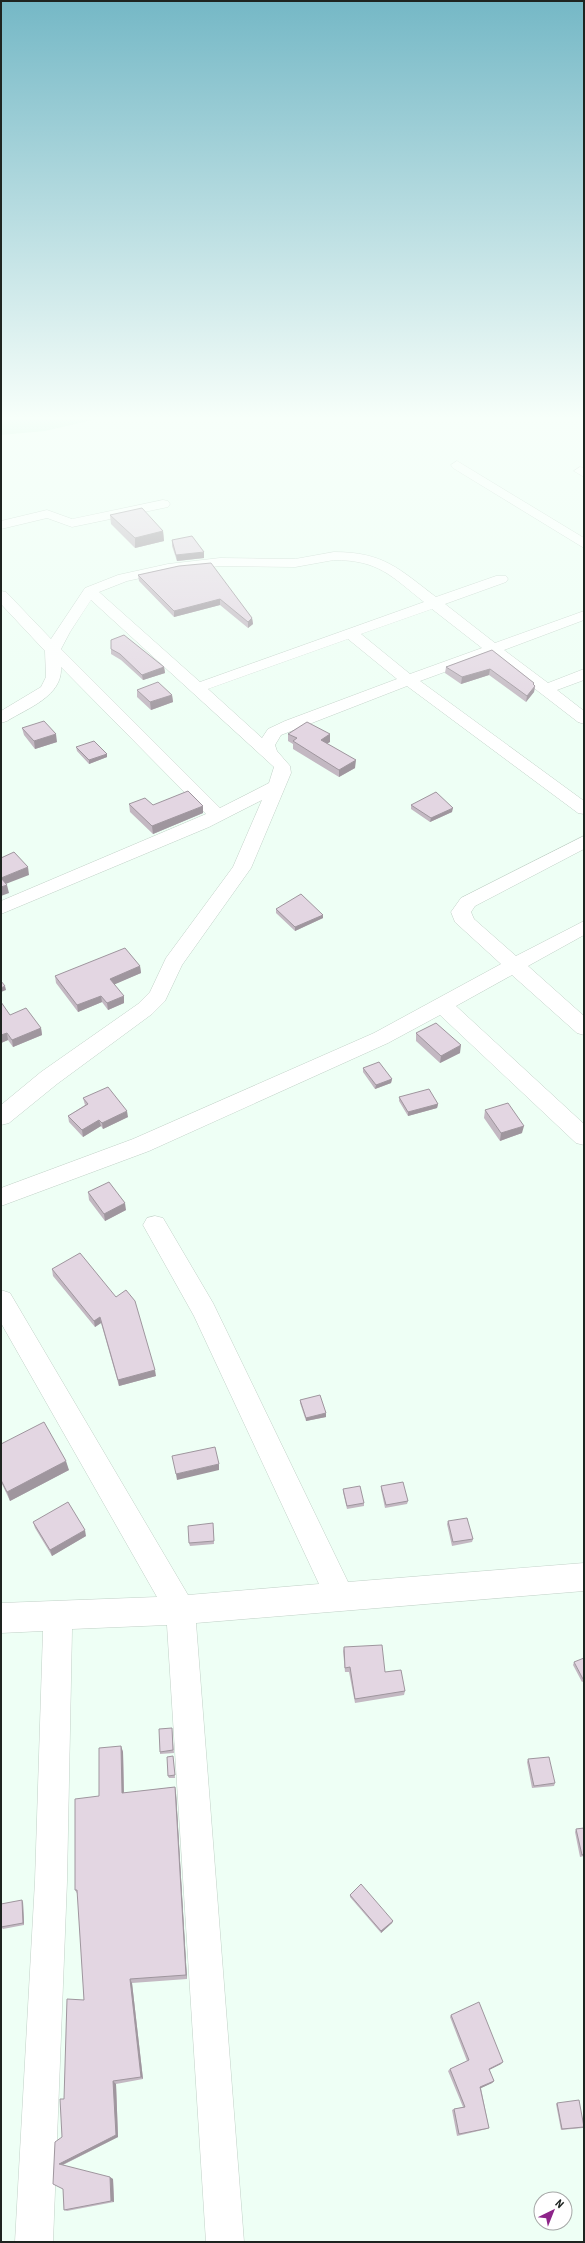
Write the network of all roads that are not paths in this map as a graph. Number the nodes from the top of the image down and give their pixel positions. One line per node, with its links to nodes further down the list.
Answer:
1 (551, 524): 2 (street)
2 (584, 544)
3 (500, 578): 6 (street)
4 (90, 591): 6 (street); 10 (street); 13 (street)
5 (1, 595): 10 (street)
6 (433, 603): 8 (street); 9 (street)
7 (584, 615): 9 (street)
8 (350, 633): 12 (street); 13 (street)
9 (493, 648): 12 (street); 14 (street)
10 (53, 650): 15 (street); 20 (street)
11 (584, 674): 14 (street)
12 (408, 680): 17 (street); 19 (street)
13 (197, 688): 17 (street)
14 (546, 689): 16 (street)
15 (1, 718)
16 (584, 719)
17 (268, 753): 18 (street)
18 (276, 786): 20 (street); 27 (street)
19 (584, 809)
20 (218, 816): 22 (street)
21 (584, 842): 24 (street)
22 (1, 908)
23 (584, 927): 24 (street)
24 (514, 966): 25 (street); 26 (street)
25 (442, 1004): 28 (street); 29 (street)
26 (584, 1028)
27 (1, 1118)
28 (584, 1137)
29 (1, 1197)
30 (155, 1225): 33 (street)
31 (1, 1300): 34 (street)
32 (584, 1577): 33 (street)
33 (340, 1598): 34 (street)
34 (181, 1610): 35 (street); 38 (street)
35 (58, 1615): 36 (street); 37 (street)
36 (1, 1618)
37 (34, 2242)
38 (225, 2242)

